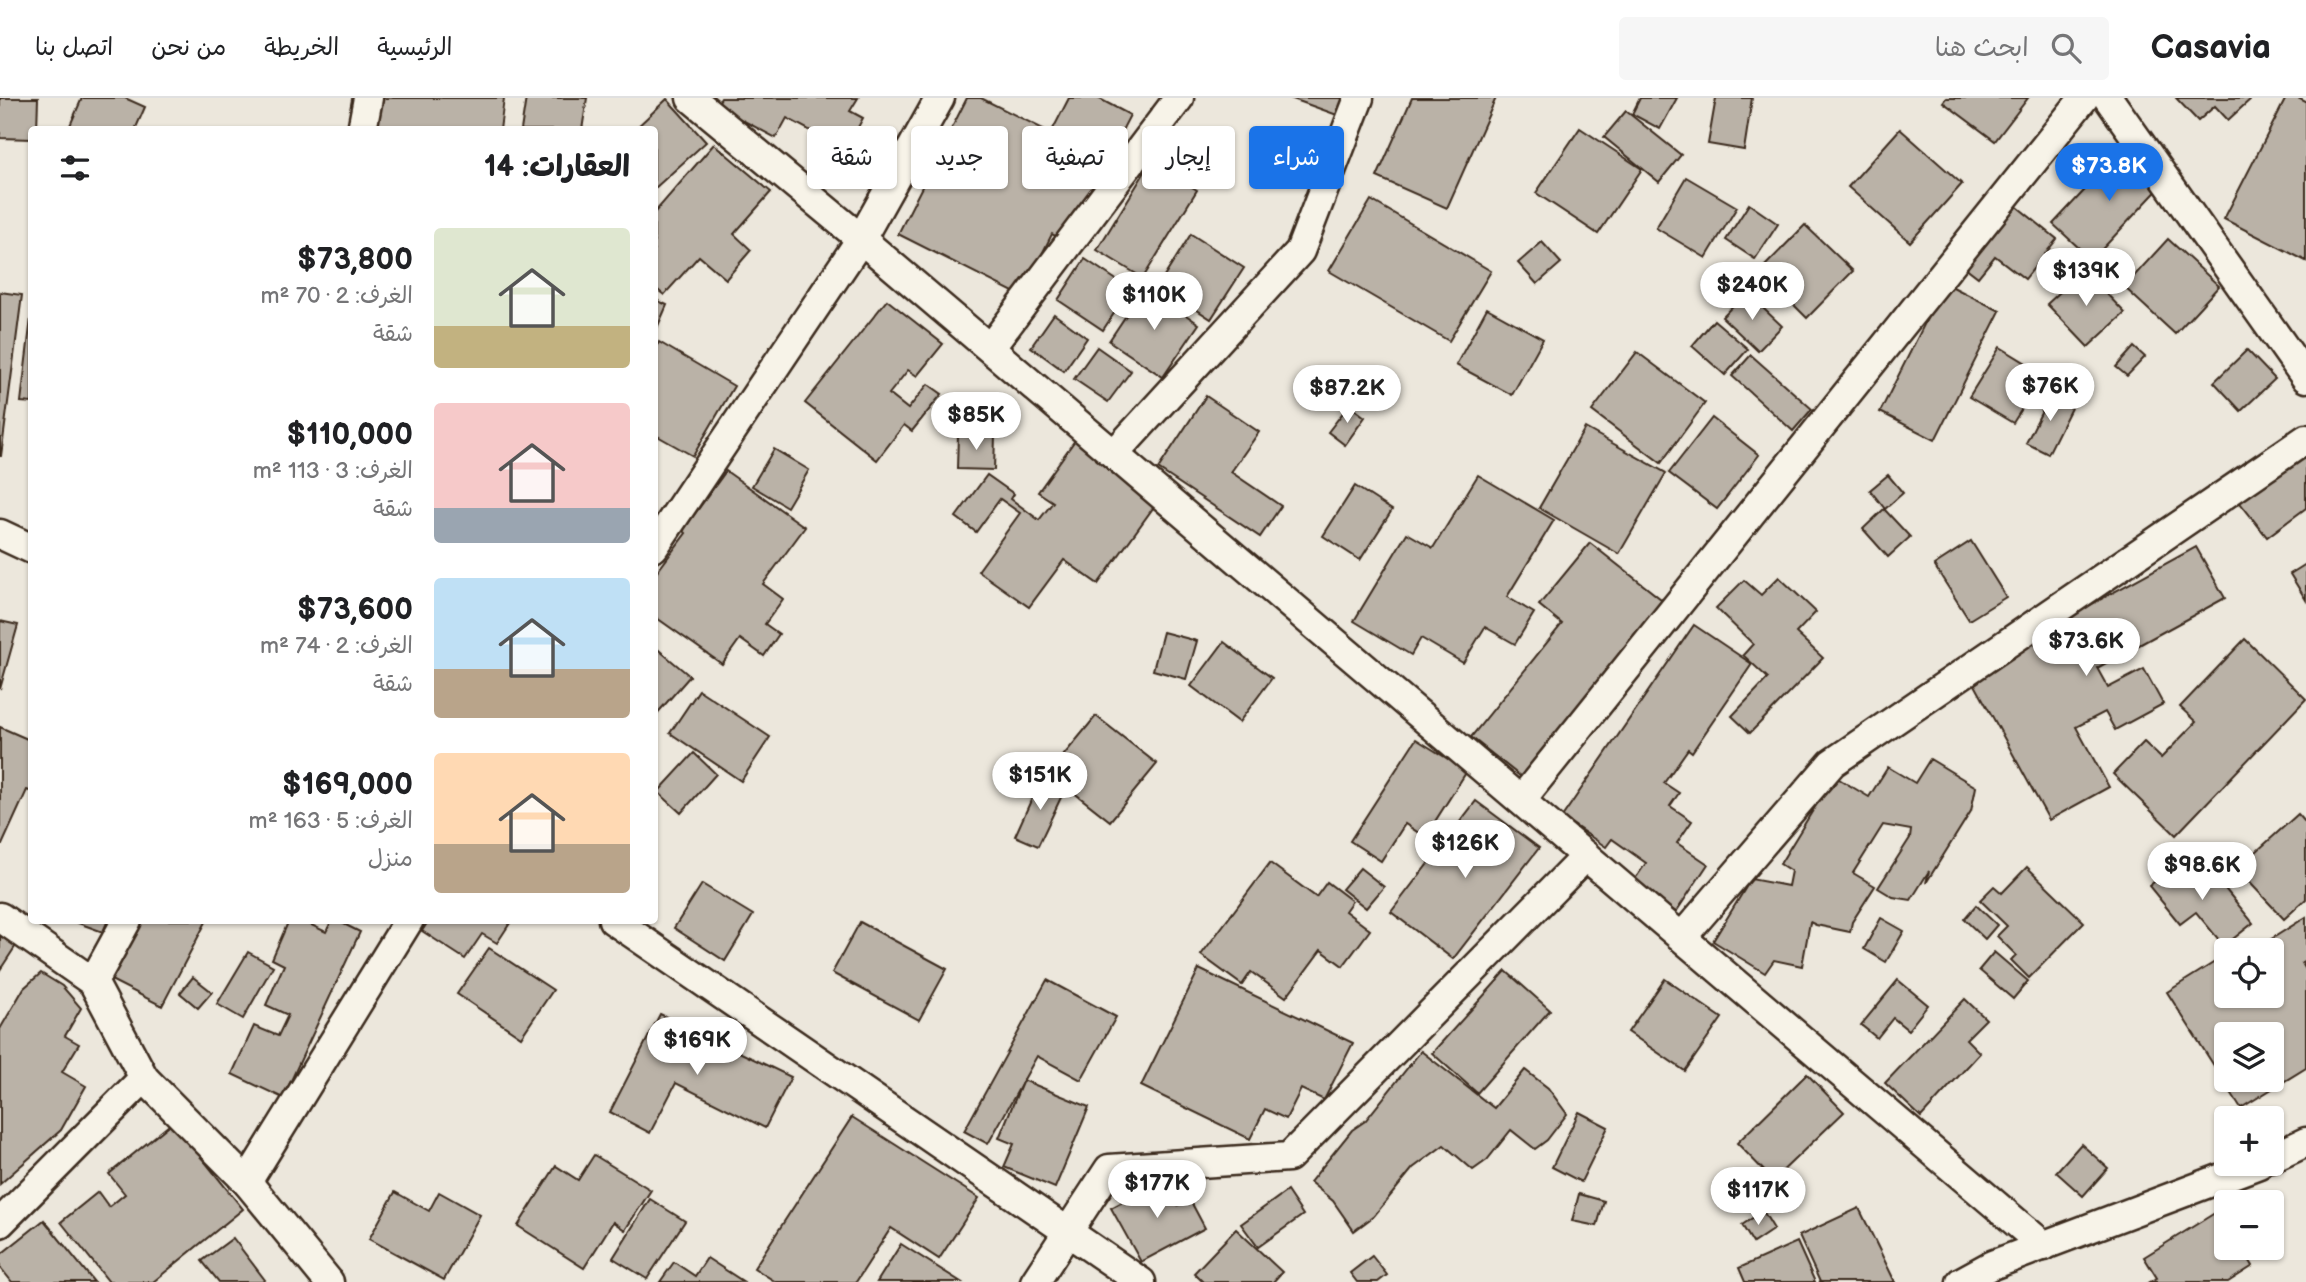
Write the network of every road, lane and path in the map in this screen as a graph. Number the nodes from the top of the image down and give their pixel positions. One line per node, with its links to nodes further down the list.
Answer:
1 (368, 98): 8 (street)
2 (691, 98): 9 (street)
3 (940, 98): 9 (street)
4 (1179, 98): 10 (street)
5 (1359, 98): 13 (street)
6 (2084, 98): 17 (street)
7 (2108, 98): 11 (street)
8 (363, 126)
9 (861, 239): 10 (street); 15 (street)
10 (990, 348): 13 (street)
11 (2306, 377)
12 (2306, 439): 23 (street)
13 (1114, 454): 17 (street)
14 (0, 534): 16 (street)
15 (658, 541)
16 (28, 547)
17 (1521, 800): 18 (street)
18 (1586, 856): 23 (street); 31 (street)
19 (0, 917): 24 (street)
20 (125, 924): 24 (street)
21 (407, 924): 29 (street)
22 (619, 924): 31 (street)
23 (1682, 937): 32 (street)
24 (93, 982): 25 (street)
25 (144, 1078): 29 (street); 30 (street)
26 (2306, 1142): 27 (street)
27 (2284, 1152)
28 (2228, 1176): 32 (street)
29 (247, 1182): 33 (street)
30 (0, 1223)
31 (1068, 1232): 34 (street); 35 (street)
32 (2044, 1246): 36 (street)
33 (328, 1282)
34 (1035, 1282)
35 (1142, 1282)
36 (1961, 1282)

